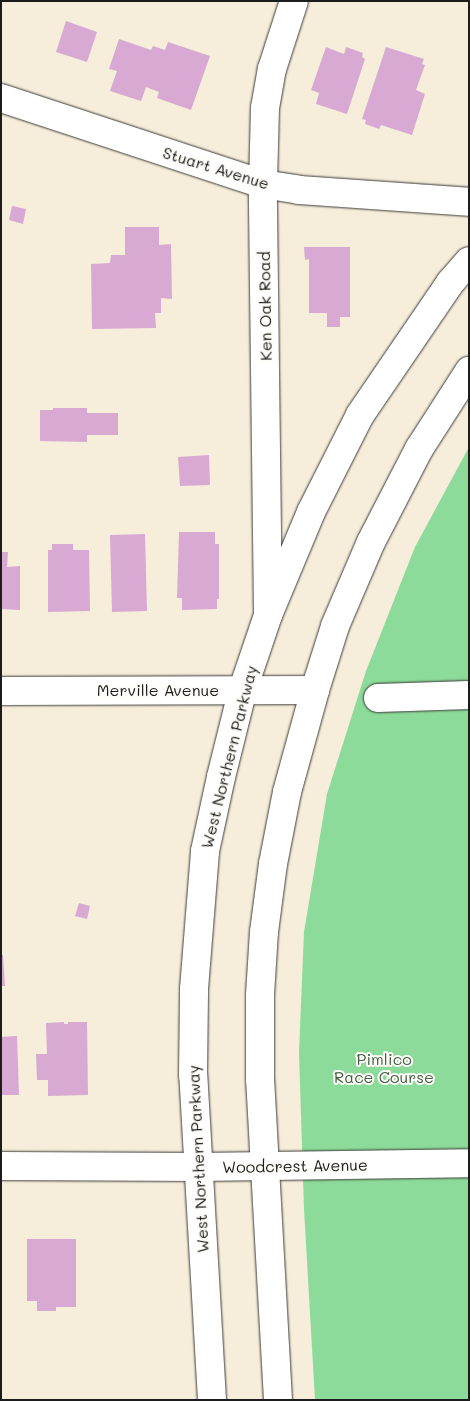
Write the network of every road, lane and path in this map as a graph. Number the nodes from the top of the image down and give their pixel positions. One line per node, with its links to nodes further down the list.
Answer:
1 (294, 1): 3 (main road, Ken Oak Road)
2 (1, 98): 3 (main road, Stuart Avenue)
3 (263, 184): 4 (main road, Stuart Avenue); 7 (main road, Ken Oak Road)
4 (469, 202)
5 (469, 261): 7 (main road, West Northern Parkway)
6 (469, 371): 9 (main road)
7 (268, 615): 8 (main road, West Northern Parkway)
8 (243, 689): 9 (main road, Merville Avenue); 10 (main road, Merville Avenue); 16 (main road, West Northern Parkway)
9 (315, 690): 15 (main road)
10 (1, 691)
11 (469, 695): 12 (main road)
12 (378, 698)
13 (469, 1163): 15 (main road, Woodcrest Avenue)
14 (1, 1166): 16 (main road, Woodcrest Avenue)
15 (264, 1166): 16 (main road, Woodcrest Avenue); 18 (main road)
16 (198, 1167): 17 (main road, West Northern Parkway)
17 (212, 1400)
18 (278, 1400)

